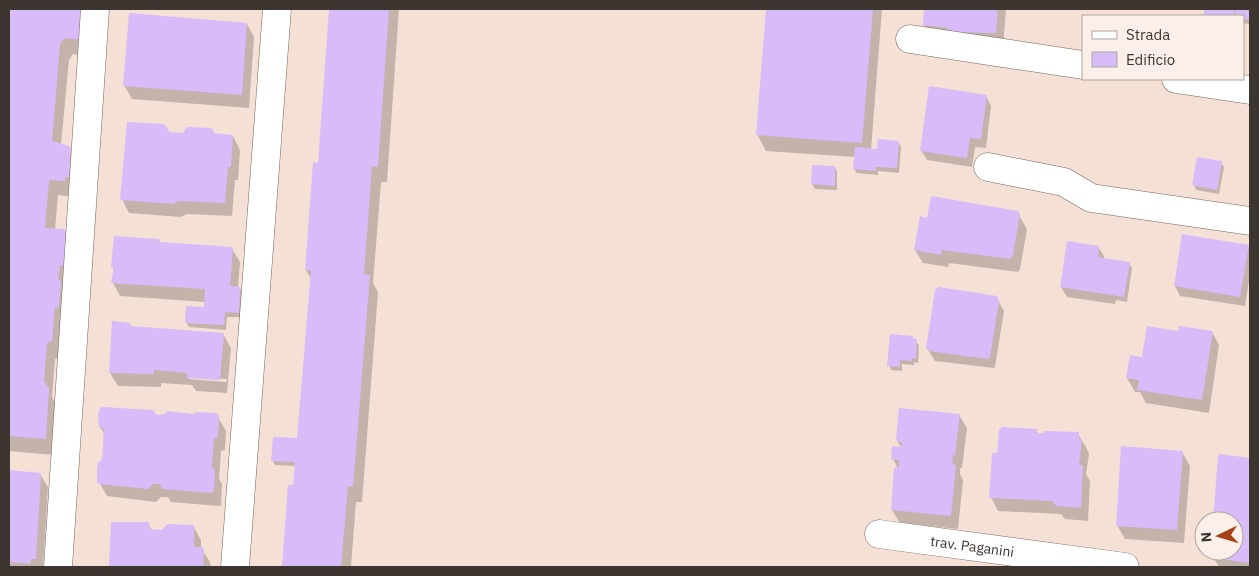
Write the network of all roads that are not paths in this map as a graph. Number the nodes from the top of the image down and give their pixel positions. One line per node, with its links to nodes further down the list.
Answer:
1 (95, 9): 10 (street)
2 (277, 9): 11 (street)
3 (910, 39): 4 (street)
4 (1082, 65)
5 (1183, 80): 6 (street)
6 (1250, 90)
7 (988, 167): 8 (street)
8 (1250, 221)
9 (879, 534): 12 (street, trav. Paganini)
10 (58, 567)
11 (234, 567)
12 (1125, 567)

